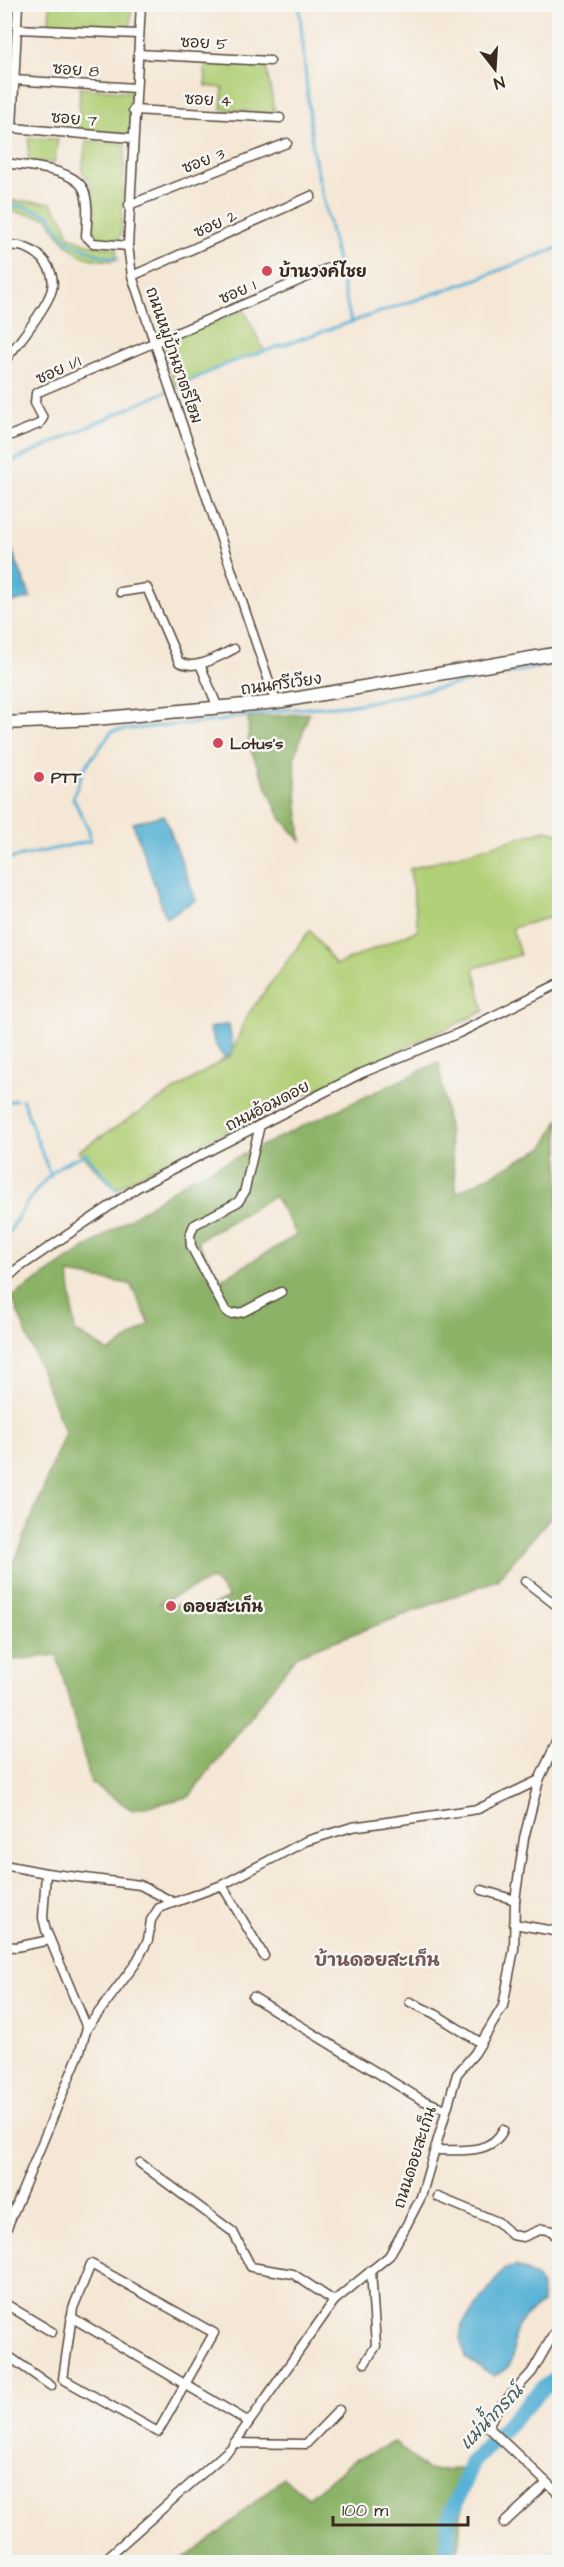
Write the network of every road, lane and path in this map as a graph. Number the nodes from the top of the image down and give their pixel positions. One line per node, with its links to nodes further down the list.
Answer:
1 (18, 4): 3 (street)
2 (141, 4): 4 (street, ถนนหมู่บ้านชาตรีโฮม)
3 (17, 29): 4 (street); 7 (street)
4 (138, 34): 5 (street, ถนนหมู่บ้านชาตรีโฮม)
5 (138, 54): 6 (street, ซอย 5); 8 (street, ถนนหมู่บ้านชาตรีโฮม)
6 (270, 61)
7 (14, 80): 8 (street, ซอย 8); 11 (street, ซอย 7)
8 (135, 88): 9 (street, ถนนหมู่บ้านชาตรีโฮม)
9 (134, 110): 10 (street, ซอย 4); 11 (street, ถนนหมู่บ้านชาตรีโฮม)
10 (280, 118)
11 (132, 138): 15 (street, ถนนหมู่บ้านชาตรีโฮม)
12 (287, 143): 15 (street, ซอย 3)
13 (4, 163): 17 (street)
14 (311, 196): 19 (street, ซอย 2)
15 (129, 206): 17 (street, ถนนหมู่บ้านชาตรีโฮม)
16 (4, 245): 21 (street)
17 (128, 246): 19 (street, ถนนหมู่บ้านชาตรีโฮม)
18 (331, 267): 20 (street, ซอย 1)
19 (132, 276): 20 (street, ถนนหมู่บ้านชาตรีโฮม)
20 (155, 342): 22 (street, ซอย 1/1); 27 (street, ถนนหมู่บ้านชาตรีโฮม)
21 (4, 362)
22 (4, 438)
23 (120, 592): 26 (street)
24 (234, 650): 26 (street)
25 (560, 653): 27 (main road, ถนนศรีเวียง)
26 (200, 664): 28 (street)
27 (276, 702): 28 (main road, ถนนศรีเวียง)
28 (218, 708): 29 (main road, ถนนศรีเวียง)
29 (4, 723)
30 (560, 983): 31 (street, ถนนอ้อมดอย)
31 (260, 1125): 32 (street, ถนนอ้อมดอย); 33 (street)
32 (4, 1281)
33 (281, 1292)
34 (525, 1581): 35 (street)
35 (560, 1608)
36 (560, 1735): 37 (street, ถนนดอยสะเก็น)
37 (539, 1780): 40 (street); 42 (street, ถนนดอยสะเก็น)
38 (4, 1865): 39 (street)
39 (46, 1873): 43 (street); 46 (street)
40 (222, 1885): 43 (street); 48 (street)
41 (482, 1890): 42 (street)
42 (515, 1900): 44 (street, ถนนดอยสะเก็น)
43 (173, 1902): 51 (street)
44 (514, 1924): 45 (street); 52 (street, ถนนดอยสะเก็น)
45 (560, 1932)
46 (50, 1940): 47 (street); 51 (street)
47 (4, 1946)
48 (264, 1956)
49 (253, 1997): 53 (street)
50 (410, 2002): 52 (street)
51 (87, 2028): 58 (street)
52 (481, 2043): 53 (street, ถนนดอยสะเก็น)
53 (446, 2109): 55 (street, ถนนดอยสะเก็น)
54 (503, 2130): 55 (street)
55 (435, 2150): 60 (street, ถนนดอยสะเก็น)
56 (140, 2163): 61 (street)
57 (438, 2197): 59 (street)
58 (4, 2235)
59 (560, 2242)
60 (371, 2270): 61 (street, ถนนดอยสะเก็น); 67 (street)
61 (333, 2301): 71 (street, ถนนดอยสะเก็น)
62 (4, 2303): 65 (street)
63 (71, 2317): 68 (street); 68 (street); 68 (street)
64 (560, 2323): 73 (street)
65 (52, 2332)
66 (4, 2353): 69 (street)
67 (365, 2363)
68 (186, 2384): 71 (street)
69 (51, 2386)
70 (339, 2410): 72 (street)
71 (249, 2422): 72 (street, ถนนดอยสะเก็น)
72 (234, 2443): 76 (street, ถนนดอยสะเก็น)
73 (547, 2483): 74 (street); 75 (street)
74 (560, 2495)
75 (504, 2523)
76 (102, 2562)

